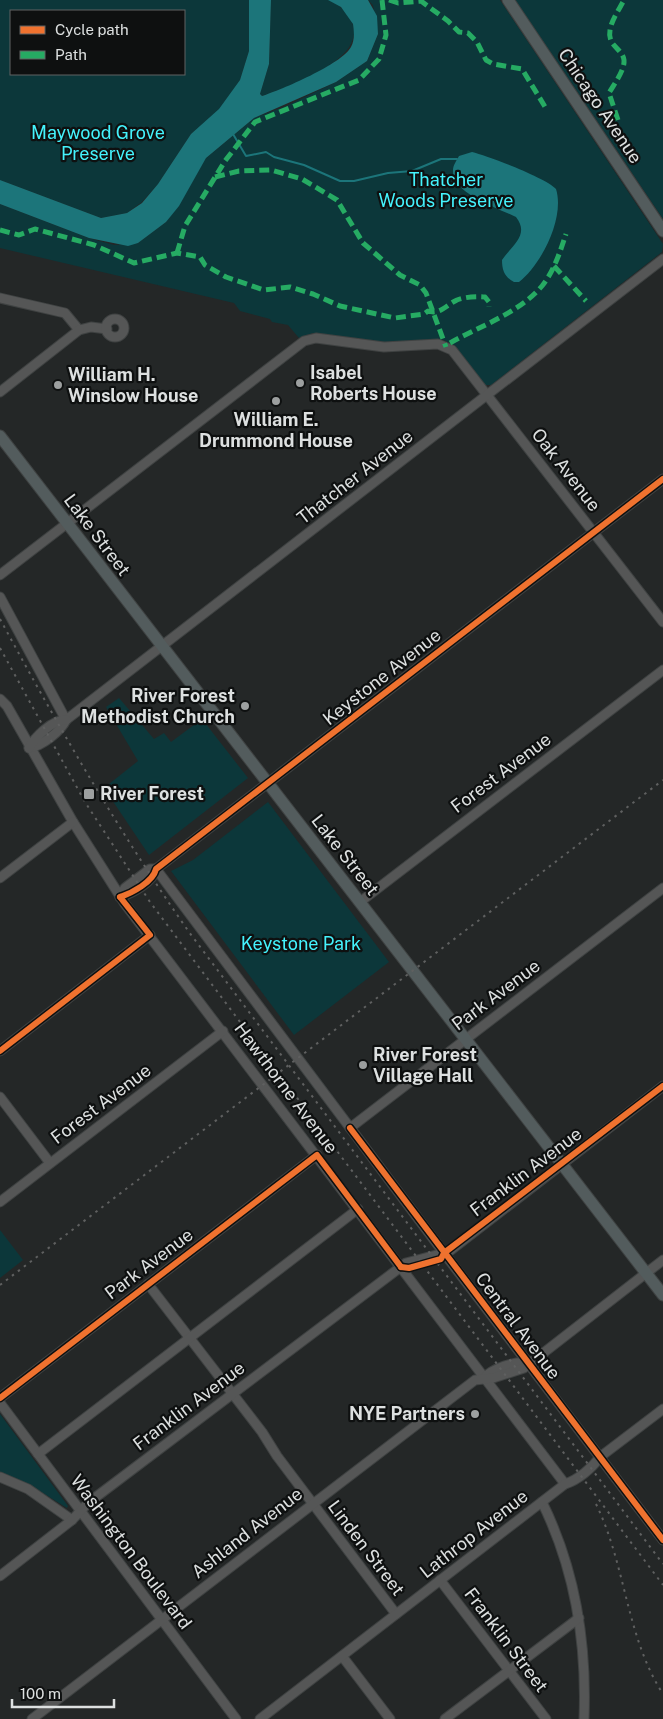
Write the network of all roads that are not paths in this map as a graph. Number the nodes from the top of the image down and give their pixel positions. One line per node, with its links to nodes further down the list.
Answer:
1 (508, 0): 2 (main road, Chicago Avenue)
2 (663, 232)
3 (663, 259): 8 (street, Thatcher Avenue)
4 (0, 298): 6 (street)
5 (107, 329): 6 (street)
6 (79, 330): 7 (street)
7 (0, 392)
8 (487, 395): 11 (street, Oak Avenue); 12 (street, Oak Avenue); 16 (street, Thatcher Avenue)
9 (0, 436): 11 (main road, Lake Street)
10 (663, 479): 12 (street, Keystone Avenue)
11 (66, 524): 13 (street); 16 (main road, Lake Street)
12 (594, 532): 15 (street, Oak Avenue); 21 (street, Keystone Avenue)
13 (0, 575)
14 (0, 597): 19 (street)
15 (663, 622)
16 (160, 647): 19 (street, Thatcher Avenue); 21 (main road, Lake Street)
17 (663, 670): 27 (street, Forest Avenue)
18 (0, 700): 20 (street, Hawthorne Avenue)
19 (66, 720): 20 (street, Thatcher Avenue)
20 (29, 748): 22 (street, Hawthorne Avenue)
21 (267, 784): 23 (street, Keystone Avenue); 27 (main road, Lake Street)
22 (73, 822): 24 (street); 26 (street, Hawthorne Avenue)
23 (156, 869): 26 (street, Keystone Avenue); 34 (street, Central Avenue)
24 (0, 878)
25 (663, 888): 30 (street, Park Avenue)
26 (120, 897): 28 (street, Hawthorne Avenue)
27 (360, 902): 30 (main road, Lake Street)
28 (150, 935): 29 (street, Hawthorne Avenue); 31 (street)
29 (223, 1031): 35 (street, Hawthorne Avenue); 36 (street, Forest Avenue)
30 (465, 1039): 34 (street, Park Avenue); 37 (main road, Lake Street)
31 (0, 1051)
32 (663, 1086): 37 (street, Franklin Avenue)
33 (0, 1097): 36 (street)
34 (350, 1128): 40 (street, Central Avenue)
35 (317, 1155): 39 (street, Hawthorne Avenue); 44 (street, Park Avenue)
36 (50, 1163): 38 (street, Forest Avenue)
37 (562, 1164): 40 (street, Franklin Avenue); 43 (main road, Lake Street)
38 (0, 1202)
39 (358, 1209): 42 (street, Hawthorne Avenue); 46 (street)
40 (444, 1253): 42 (street, Franklin Avenue); 47 (street, Central Avenue)
41 (663, 1260): 43 (street, Ashland Avenue)
42 (401, 1267): 48 (street, Hawthorne Avenue); 49 (street, Franklin Avenue)
43 (646, 1273): 45 (main road, Lake Street); 47 (street, Ashland Avenue)
44 (148, 1284): 46 (street, Linden Street); 50 (street, Park Avenue)
45 (663, 1295)
46 (190, 1339): 49 (street, Linden Street); 53 (street)
47 (528, 1363): 48 (street, Ashland Avenue); 54 (street, Central Avenue)
48 (484, 1378): 56 (street, Hawthorne Avenue); 58 (street, Ashland Avenue)
49 (232, 1394): 58 (street, Linden Street); 59 (street, Franklin Avenue)
50 (0, 1398)
51 (0, 1404): 53 (street, Washington Boulevard)
52 (663, 1409): 54 (street, Lathrop Avenue)
53 (38, 1454): 59 (street, Washington Boulevard)
54 (600, 1457): 56 (street, Lathrop Avenue); 61 (street, Central Avenue)
55 (0, 1476): 60 (street)
56 (565, 1484): 57 (street, Lathrop Avenue)
57 (542, 1502): 63 (street, Lathrop Avenue); 65 (street)
58 (312, 1503): 64 (street, Linden Street); 66 (street, Ashland Avenue)
59 (80, 1512): 60 (street, Franklin Avenue); 66 (street, Washington Boulevard)
60 (72, 1520): 62 (street, Franklin Avenue)
61 (663, 1540)
62 (0, 1576)
63 (440, 1580): 64 (street, Lathrop Avenue); 68 (street, Franklin Street)
64 (396, 1614): 67 (street, Lathrop Avenue)
65 (579, 1618): 68 (street); 75 (street)
66 (161, 1620): 69 (street, Ashland Avenue); 70 (street, Washington Boulevard)
67 (342, 1656): 71 (street, Lathrop Avenue); 72 (street)
68 (509, 1671): 73 (street); 74 (street, Franklin Street)
69 (32, 1719)
70 (236, 1719)
71 (260, 1719)
72 (390, 1719)
73 (445, 1719)
74 (546, 1719)
75 (584, 1719)

